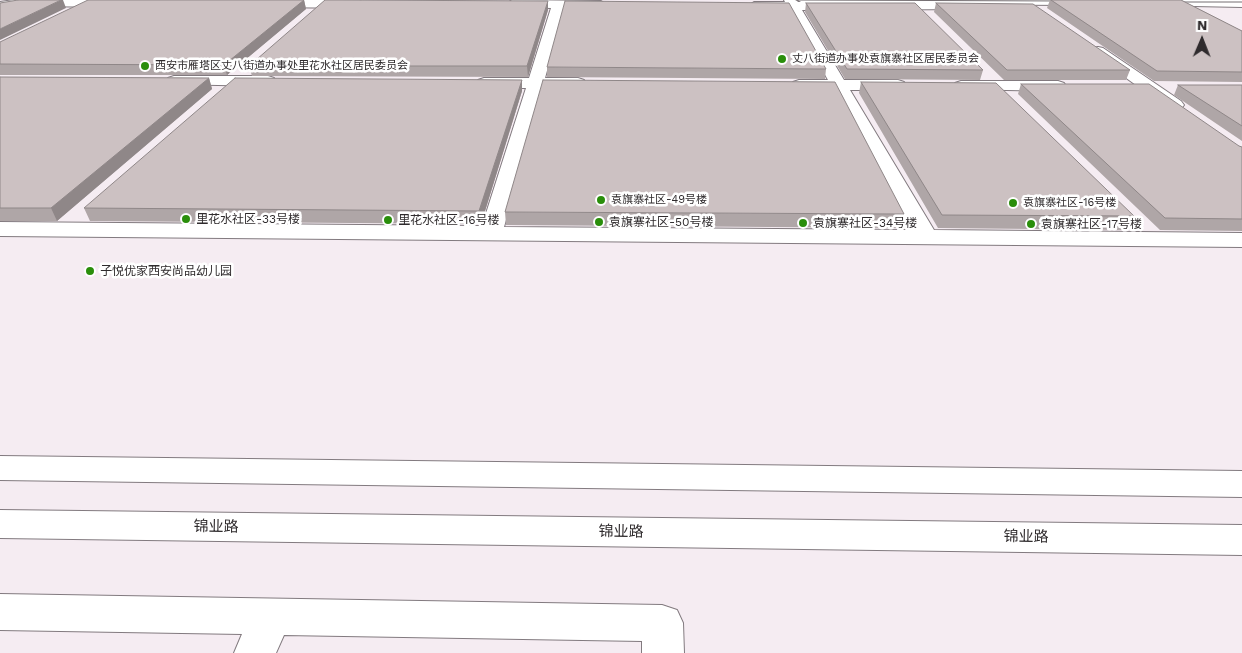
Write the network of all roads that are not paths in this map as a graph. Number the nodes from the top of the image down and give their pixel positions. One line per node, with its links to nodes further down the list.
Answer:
1 (94, 1): 5 (street); 15 (street); 18 (street)
2 (1099, 1): 9 (street)
3 (1129, 1): 4 (street)
4 (1217, 1): 11 (street); 17 (street); 19 (street)
5 (130, 2)
6 (325, 2): 10 (street); 12 (street); 21 (street)
7 (559, 2): 13 (street); 14 (street); 30 (street)
8 (796, 2): 9 (street); 16 (street); 33 (street)
9 (913, 2): 20 (street); 22 (street)
10 (256, 3)
11 (1242, 3)
12 (372, 4)
13 (499, 4)
14 (616, 5)
15 (0, 6)
16 (744, 6)
17 (1242, 11)
18 (66, 15)
19 (1242, 17)
20 (1051, 18)
21 (301, 23)
22 (937, 26)
23 (1083, 41): 39 (street)
24 (257, 62): 27 (street)
25 (978, 66): 36 (street)
26 (157, 81): 27 (street)
27 (236, 81): 28 (street); 42 (street)
28 (286, 82)
29 (465, 82): 30 (street)
30 (535, 83): 31 (street); 47 (street)
31 (594, 83)
32 (780, 85): 33 (street)
33 (838, 85): 34 (street); 48 (street)
34 (918, 86)
35 (948, 86): 36 (street)
36 (998, 86): 37 (street); 41 (street)
37 (1073, 86)
38 (1120, 87): 39 (street)
39 (1149, 87): 40 (street); 43 (street)
40 (1177, 87)
41 (1012, 100)
42 (213, 101)
43 (1188, 114)
44 (86, 210): 46 (street)
45 (0, 230): 46 (street)
46 (63, 230): 47 (street)
47 (491, 233): 48 (street)
48 (926, 237): 49 (street)
49 (1242, 240)
50 (0, 468): 51 (street)
51 (1242, 484)
52 (0, 524): 53 (street, 锦业路)
53 (1242, 540)
54 (0, 612): 55 (street)
55 (263, 635): 56 (street)
56 (663, 653)

